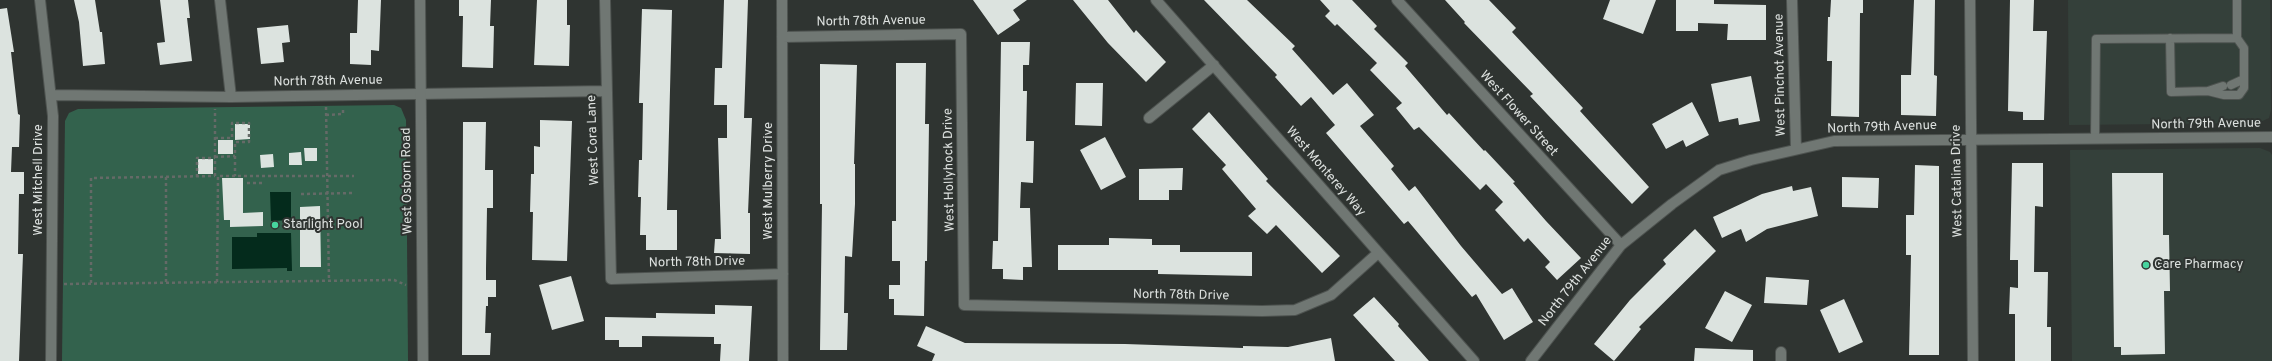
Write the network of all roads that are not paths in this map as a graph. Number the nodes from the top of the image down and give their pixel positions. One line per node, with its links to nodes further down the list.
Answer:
1 (40, 0): 20 (street, West Mitchell Drive)
2 (220, 0): 21 (street)
3 (420, 0): 19 (street, West Osborn Road)
4 (604, 0): 17 (street, West Cora Lane)
5 (782, 0): 12 (street, West Mulberry Drive)
6 (1156, 0): 15 (street, West Monterey Way)
7 (1397, 0): 27 (street, West Flower Street)
8 (1792, 0): 26 (street, West Pinchot Avenue)
9 (1970, 0): 24 (street, West Catalina Drive)
10 (2237, 0): 14 (lane)
11 (961, 34): 12 (street, North 78th Avenue); 31 (street, West Hollyhock Drive)
12 (782, 37): 29 (street, West Mulberry Drive)
13 (2170, 38): 14 (lane); 18 (lane); 25 (lane)
14 (2237, 38): 16 (lane)
15 (1214, 65): 22 (street); 28 (street, West Monterey Way)
16 (2244, 79): 18 (lane); 18 (lane)
17 (605, 91): 19 (street, North 78th Avenue); 30 (street, West Cora Lane)
18 (2208, 91)
19 (420, 93): 21 (street, North 78th Avenue); 33 (street, West Osborn Road)
20 (52, 95): 21 (street, North 78th Avenue); 32 (street, West Mitchell Drive)
21 (231, 97)
22 (1149, 118)
23 (2272, 137): 25 (street, North 79th Avenue)
24 (1971, 139): 25 (street, North 79th Avenue); 26 (street, North 79th Avenue); 37 (street, West Catalina Drive)
25 (2095, 139)
26 (1796, 149): 27 (street, North 79th Avenue)
27 (1620, 245): 36 (street, North 79th Avenue)
28 (1378, 253): 31 (street, North 78th Drive); 35 (street, West Monterey Way)
29 (783, 274): 30 (street, North 78th Drive); 34 (street, West Mulberry Drive)
30 (611, 279)
31 (964, 305)
32 (51, 361)
33 (423, 361)
34 (783, 361)
35 (1474, 361)
36 (1531, 361)
37 (1973, 361)

